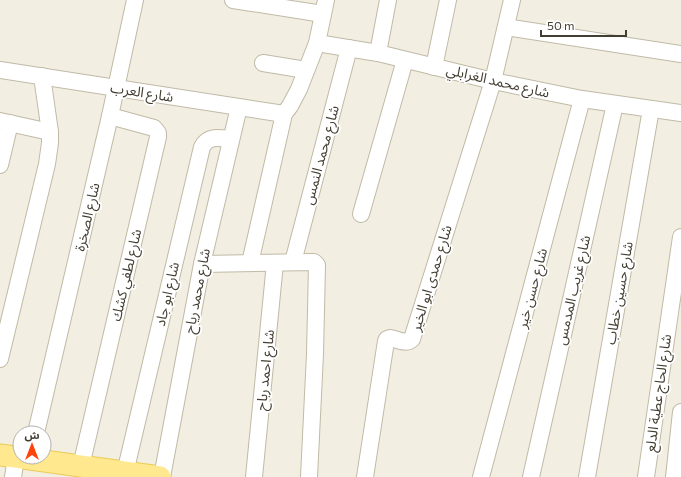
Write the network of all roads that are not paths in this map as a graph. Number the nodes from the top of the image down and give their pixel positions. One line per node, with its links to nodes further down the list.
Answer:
1 (135, 0): 19 (street, شارع الصخرة)
2 (234, 0): 6 (street)
3 (388, 0): 10 (street)
4 (448, 0): 14 (street)
5 (512, 0): 7 (street)
6 (324, 7): 8 (street)
7 (506, 27): 11 (street); 18 (street)
8 (317, 43): 9 (street, شارع محمد الغرابلي); 16 (street)
9 (349, 48): 10 (street, شارع محمد الغرابلي); 33 (street, شارع محمد النمس)
10 (378, 53): 12 (street, شارع محمد الغرابلي)
11 (681, 54)
12 (405, 60): 14 (street, شارع محمد الغرابلي); 31 (street)
13 (263, 63): 16 (street)
14 (434, 66): 18 (street, شارع محمد الغرابلي)
15 (0, 70): 17 (street, شارع العرب)
16 (306, 70): 25 (street)
17 (42, 76): 19 (street, شارع العرب); 28 (street)
18 (493, 81): 20 (street, شارع محمد الغرابلي); 48 (street, شارع حمدى ابو الخير)
19 (116, 88): 22 (street, شارع العرب); 26 (street, شارع الصخرة)
20 (582, 99): 21 (street, شارع محمد الغرابلي); 49 (street, شارع حسن خير)
21 (616, 104): 23 (street, شارع محمد الغرابلي); 50 (street, شارع غريب المدمس)
22 (239, 107): 25 (street, شارع العرب); 29 (street, شارع محمد رياح)
23 (651, 109): 24 (street, شارع محمد الغرابلي); 51 (street, شارع حسين خطاب)
24 (681, 113)
25 (284, 114): 34 (street)
26 (110, 116): 40 (street, شارع الصخرة); 43 (street, شارع لطفي كشك)
27 (5, 122): 28 (street); 30 (street)
28 (50, 132): 37 (street)
29 (231, 139): 36 (street, شارع محمد رياح); 44 (street, شارع ابو جاد)
30 (0, 165)
31 (361, 214)
32 (681, 238): 52 (street, شارع الحاج عطية الدلع)
33 (293, 262): 35 (street); 47 (street)
34 (250, 263): 35 (street); 36 (street)
35 (275, 263): 46 (street, شارع احمد رباح)
36 (202, 264): 45 (street, شارع محمد رياح)
37 (0, 359)
38 (681, 412): 39 (street)
39 (681, 416): 41 (street)
40 (38, 425)
41 (679, 459): 53 (street)
42 (43, 465): 43 (main road)
43 (74, 470): 44 (main road)
44 (124, 475): 45 (main road)
45 (161, 477)
46 (254, 477)
47 (309, 477)
48 (365, 477)
49 (482, 477)
50 (531, 477)
51 (587, 477)
52 (646, 477)
53 (674, 477)

